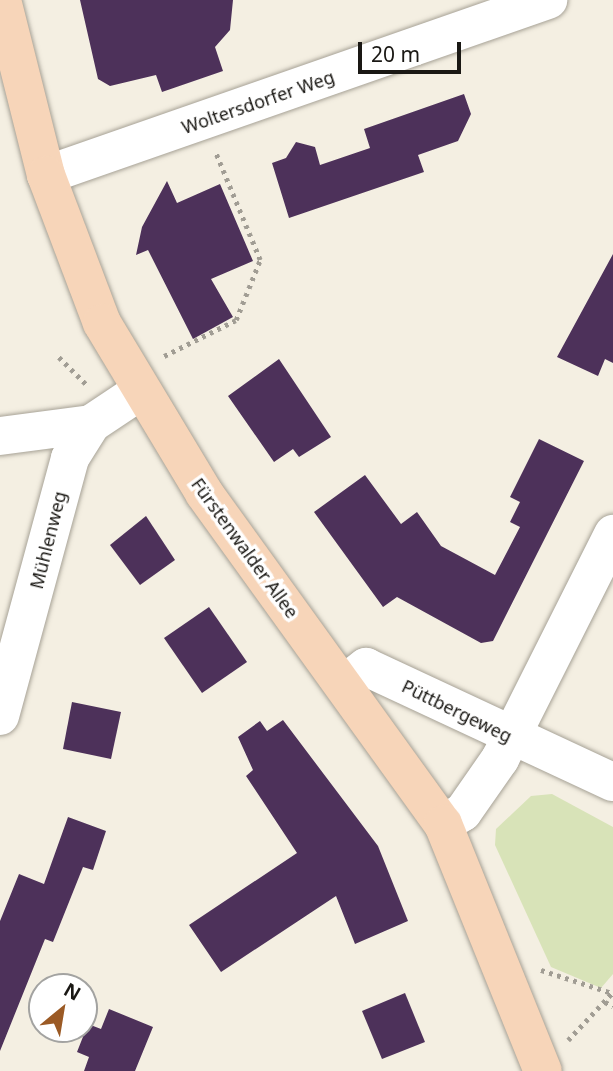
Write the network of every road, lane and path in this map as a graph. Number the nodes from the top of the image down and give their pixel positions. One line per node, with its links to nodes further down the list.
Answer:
1 (2, 0): 4 (main road, Fürstenwalder Allee)
2 (548, 0): 4 (street, Woltersdorfer Weg)
3 (213, 148): 5 (path)
4 (46, 175): 6 (main road, Fürstenwalder Allee)
5 (163, 357)
6 (139, 392): 7 (street, Mühlenweg); 10 (main road, Fürstenwalder Allee)
7 (91, 424): 8 (street); 11 (street, Mühlenweg)
8 (0, 436)
9 (613, 534): 12 (street)
10 (344, 684): 12 (street, Püttbergeweg); 14 (main road, Fürstenwalder Allee)
11 (0, 716)
12 (511, 739): 13 (street, Püttbergeweg); 14 (street)
13 (613, 782)
14 (443, 824): 19 (main road, Fürstenwalder Allee)
15 (537, 969): 16 (path)
16 (613, 993): 17 (path)
17 (605, 1002): 18 (path); 19 (path)
18 (613, 1006)
19 (540, 1065)

